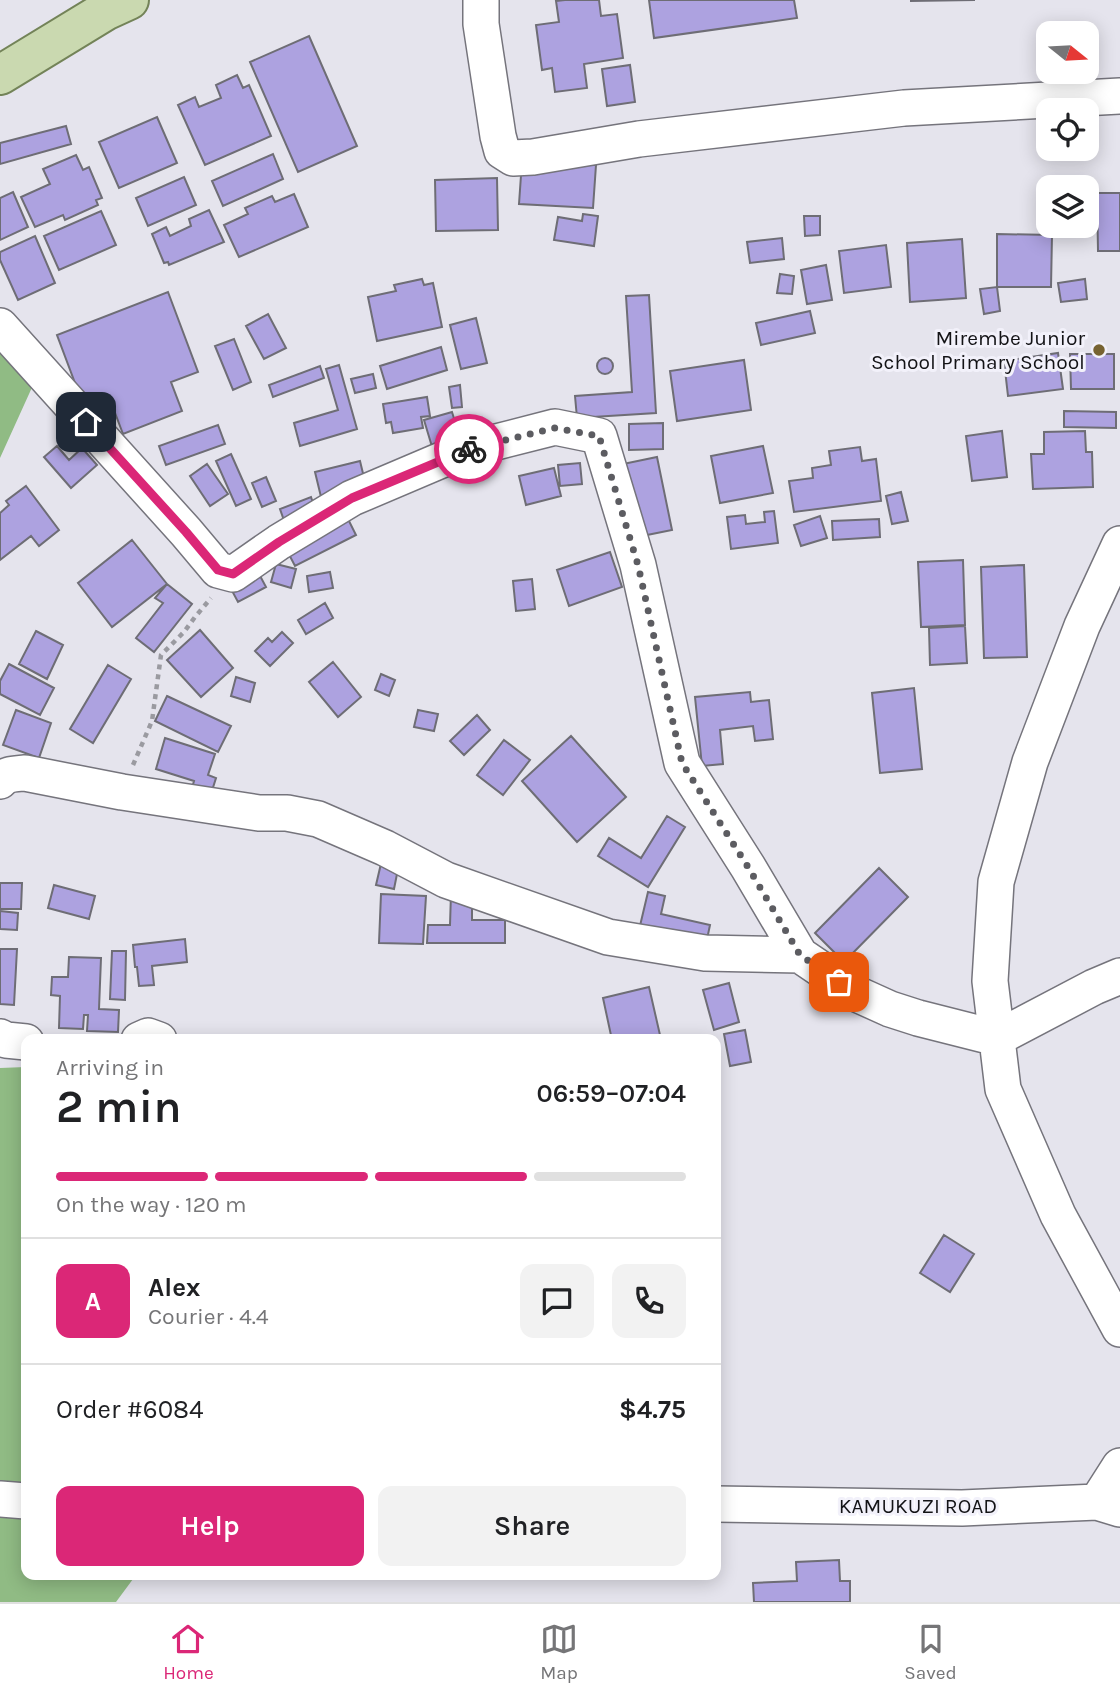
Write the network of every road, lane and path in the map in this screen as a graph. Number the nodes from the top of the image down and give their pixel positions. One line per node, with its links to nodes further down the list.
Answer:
1 (129, 0): 3 (main road)
2 (481, 0): 4 (street)
3 (0, 75)
4 (1120, 96)
5 (0, 326): 7 (street)
6 (1120, 544): 13 (street)
7 (233, 574): 9 (path); 10 (street)
8 (0, 781): 9 (street)
9 (122, 792): 10 (street)
10 (800, 955): 13 (street)
11 (1120, 976): 13 (street)
12 (0, 1037): 14 (street)
13 (997, 1038): 15 (street)
14 (21, 1042)
15 (1120, 1329)
16 (1120, 1466): 20 (street)
17 (0, 1499): 18 (street)
18 (21, 1501)
19 (721, 1504): 20 (street, KAMUKUZI ROAD)
20 (1108, 1505)

